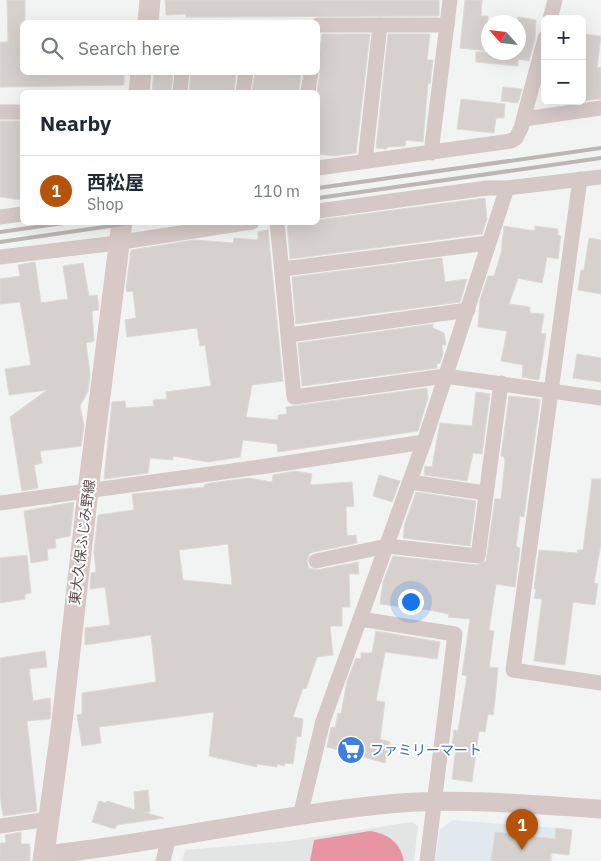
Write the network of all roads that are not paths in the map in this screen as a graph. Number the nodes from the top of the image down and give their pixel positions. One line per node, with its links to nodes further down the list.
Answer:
1 (150, 0): 5 (main road)
2 (450, 0): 8 (street)
3 (555, 0): 4 (street)
4 (551, 15)
5 (148, 20)
6 (320, 25): 7 (street)
7 (380, 25): 8 (street); 23 (street)
8 (447, 25): 22 (street)
9 (541, 53): 21 (street)
10 (141, 75): 14 (main road)
11 (182, 75): 15 (street)
12 (246, 75): 16 (street)
13 (311, 75): 17 (street)
14 (139, 90)
15 (180, 90)
16 (243, 90)
17 (308, 90)
18 (601, 108): 21 (street)
19 (0, 112): 20 (street)
20 (20, 112)
21 (524, 119): 22 (street)
22 (430, 153): 23 (street)
23 (366, 161): 24 (street)
24 (320, 168)
25 (601, 177): 26 (street)
26 (580, 179): 27 (street); 41 (street)
27 (507, 188): 28 (street); 34 (street)
28 (320, 211)
29 (20, 214): 30 (street)
30 (0, 217)
31 (213, 225): 33 (street)
32 (277, 225): 36 (street)
33 (121, 232): 35 (street); 45 (main road, 東大久保ふじみ野線)
34 (488, 242): 36 (street); 37 (street)
35 (0, 257)
36 (283, 269): 38 (street)
37 (468, 310): 38 (street); 39 (street)
38 (289, 336): 39 (street)
39 (445, 376): 40 (street); 43 (street)
40 (501, 383): 41 (street); 46 (street)
41 (550, 390): 42 (street); 51 (street)
42 (601, 398)
43 (424, 442): 44 (street); 45 (street)
44 (410, 482): 46 (street); 48 (street)
45 (88, 491): 47 (street); 56 (main road, 東大久保ふじみ野線)
46 (485, 493): 48 (street)
47 (0, 503)
48 (387, 546): 49 (street); 50 (street)
49 (316, 561)
50 (360, 619): 53 (street); 55 (street)
51 (601, 682): 52 (street)
52 (601, 694)
53 (434, 801): 54 (street); 55 (street); 61 (street)
54 (601, 809)
55 (300, 816): 58 (street)
56 (49, 819): 57 (street); 59 (main road, 東大久保ふじみ野線)
57 (0, 826)
58 (168, 837): 59 (street); 60 (street)
59 (44, 858)
60 (163, 861)
61 (427, 861)

